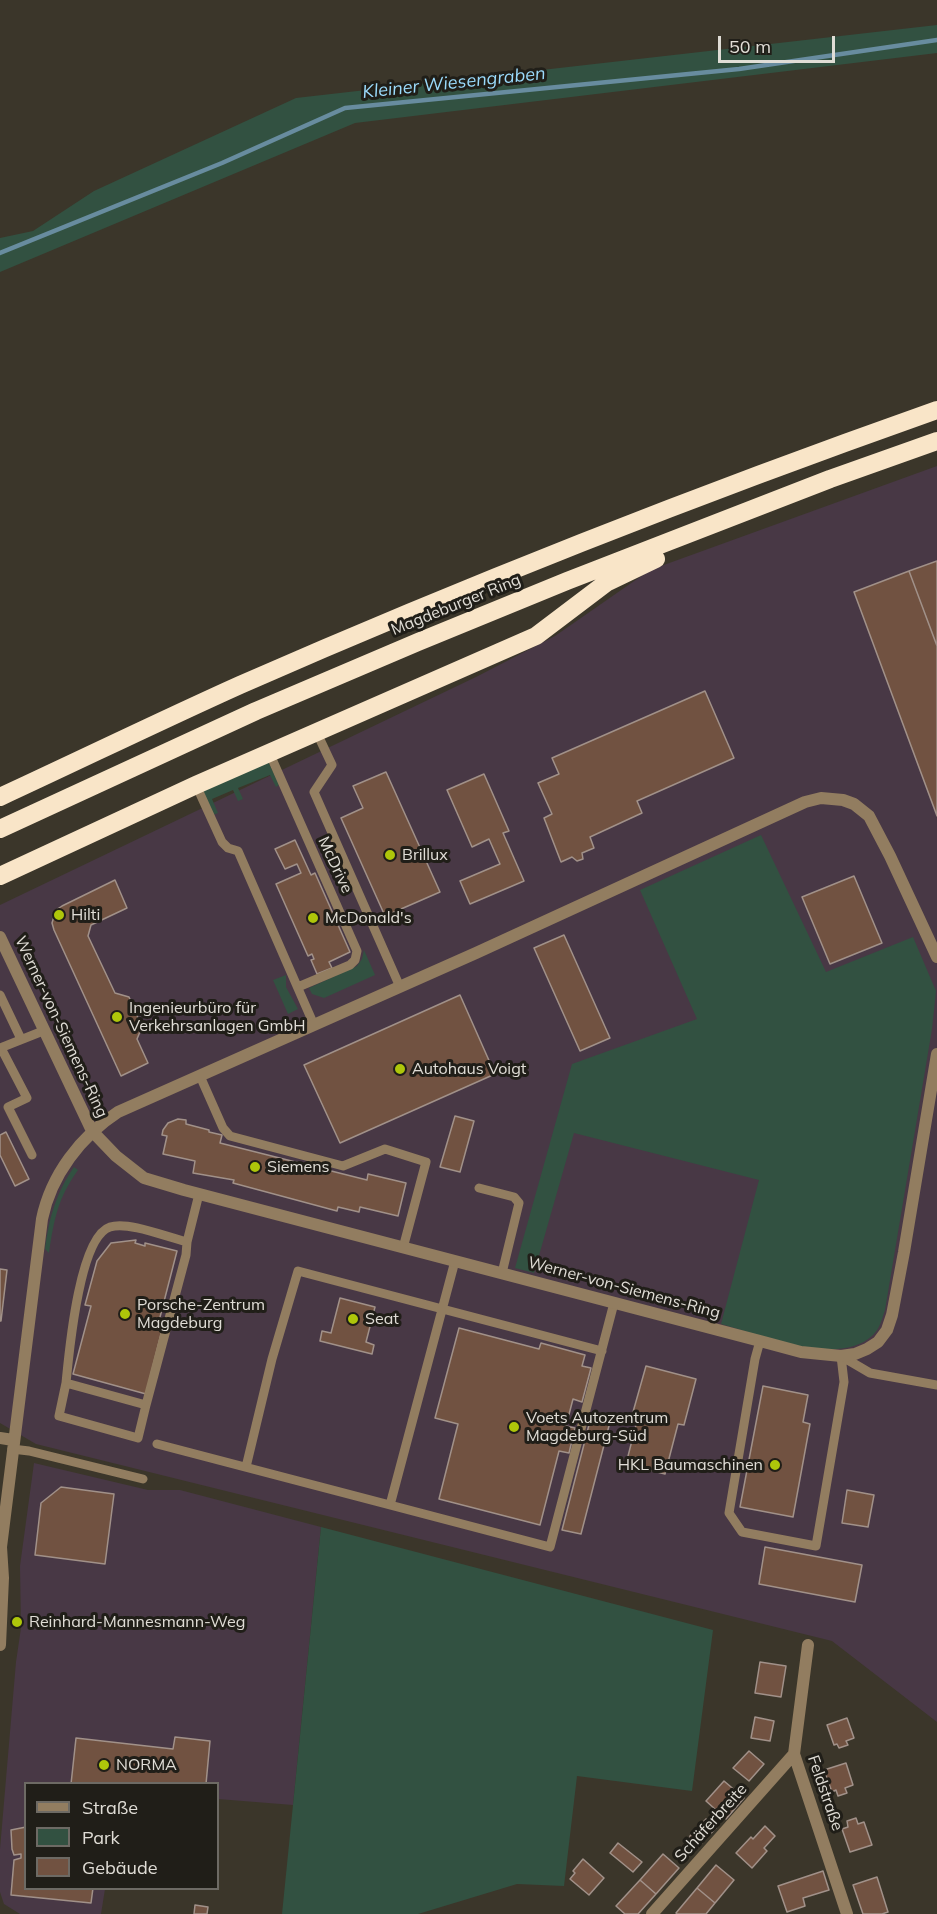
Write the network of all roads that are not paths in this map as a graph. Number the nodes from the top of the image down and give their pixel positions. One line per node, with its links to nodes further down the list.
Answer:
1 (937, 410): 7 (highway, Magdeburger Ring)
2 (937, 441): 3 (highway, Magdeburger Ring)
3 (716, 523): 4 (highway); 8 (highway, Magdeburger Ring)
4 (316, 731): 5 (highway); 13 (lane)
5 (269, 752): 6 (highway); 12 (lane, McDrive)
6 (196, 784): 9 (highway); 12 (lane)
7 (0, 797)
8 (0, 829)
9 (0, 876)
10 (0, 937): 16 (street, Werner-von-Siemens-Ring)
11 (937, 957): 13 (street, Werner-von-Siemens-Ring)
12 (298, 987): 15 (lane)
13 (400, 987): 15 (street, Werner-von-Siemens-Ring)
14 (0, 995): 17 (lane)
15 (314, 1025): 20 (street, Werner-von-Siemens-Ring)
16 (43, 1031): 17 (lane); 21 (street, Werner-von-Siemens-Ring)
17 (21, 1039): 18 (lane)
18 (1, 1048): 22 (lane)
19 (937, 1054): 33 (street, Werner-von-Siemens-Ring)
20 (200, 1076): 21 (street, Werner-von-Siemens-Ring); 26 (lane)
21 (92, 1131): 24 (street, Werner-von-Siemens-Ring); 37 (street, Werner-von-Siemens-Ring)
22 (32, 1155)
23 (479, 1188): 28 (lane)
24 (199, 1194): 25 (lane); 26 (street, Werner-von-Siemens-Ring)
25 (187, 1242): 34 (lane); 36 (lane)
26 (404, 1248): 27 (street, Werner-von-Siemens-Ring)
27 (455, 1261): 28 (street, Werner-von-Siemens-Ring); 30 (lane)
28 (501, 1273): 29 (street, Werner-von-Siemens-Ring)
29 (614, 1303): 31 (street, Werner-von-Siemens-Ring); 32 (lane)
30 (442, 1309): 32 (lane); 39 (lane); 41 (lane)
31 (760, 1341): 33 (street, Werner-von-Siemens-Ring); 33 (lane)
32 (602, 1351): 41 (lane)
33 (841, 1356): 35 (lane)
34 (66, 1383): 36 (lane); 36 (lane)
35 (937, 1385)
36 (146, 1405)
37 (8, 1442): 40 (lane); 42 (street, Werner-von-Siemens-Ring)
38 (157, 1444): 39 (lane)
39 (246, 1467): 41 (lane)
40 (143, 1479)
41 (390, 1505)
42 (0, 1645)
43 (808, 1645): 44 (street, Feldstraße)
44 (794, 1754): 45 (street, Schäferbreite); 46 (street, Feldstraße)
45 (652, 1914)
46 (848, 1914)

